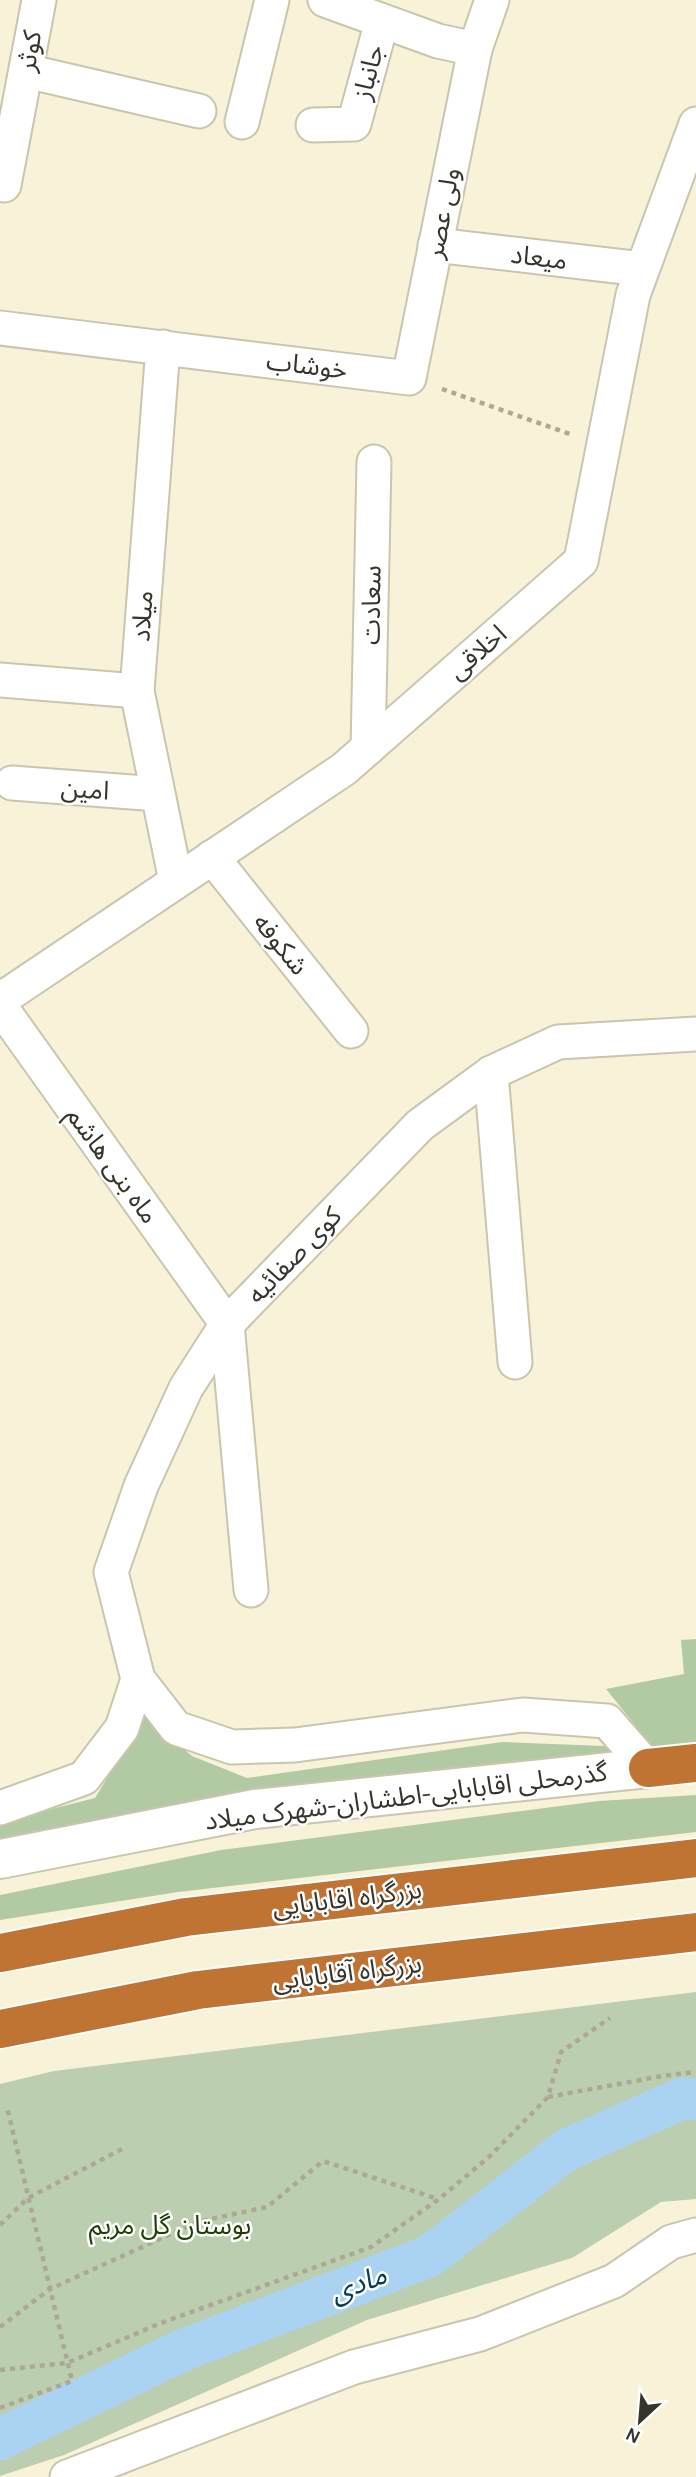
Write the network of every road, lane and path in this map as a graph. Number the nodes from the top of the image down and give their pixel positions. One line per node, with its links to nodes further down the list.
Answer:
1 (38, 0): 7 (street, کوثر)
2 (272, 0): 9 (street)
3 (325, 0): 5 (street)
4 (492, 0): 6 (street, ولی عصر)
5 (382, 21): 6 (street); 11 (street, جانباز)
6 (475, 49): 13 (street, ولی عصر)
7 (26, 71): 8 (street); 12 (street, کوثر)
8 (199, 110)
9 (242, 122)
10 (696, 124): 14 (street, اخلاقی)
11 (313, 125)
12 (4, 185)
13 (435, 245): 14 (street, میعاد); 17 (street, ولی عصر)
14 (642, 269): 18 (street, اخلاقی)
15 (0, 328): 16 (street, خوشاب)
16 (163, 347): 17 (street, خوشاب); 21 (street, میلاد)
17 (409, 378): 18 (path)
18 (603, 446): 22 (street, اخلاقی)
19 (374, 462): 22 (street, سعادت)
20 (0, 680): 21 (street)
21 (137, 691): 24 (street, میلاد)
22 (368, 748): 25 (street, اخلاقی)
23 (12, 783): 24 (street, امین)
24 (158, 794): 26 (street, میلاد)
25 (212, 857): 26 (street, اخلاقی); 29 (street, شکوفه)
26 (177, 881): 27 (street, اخلاقی)
27 (0, 1000)
28 (0, 1006): 32 (street, ماه بنی هاشم)
29 (351, 1031)
30 (696, 1034): 31 (street, کوی صفائیه)
31 (491, 1073): 32 (street, کوی صفائیه); 33 (street)
32 (227, 1324): 34 (street); 35 (street, کوی صفائیه)
33 (515, 1362)
34 (251, 1590)
35 (138, 1679): 37 (street); 38 (street)
36 (696, 1763): 37 (highway)
37 (648, 1768): 40 (main road, گذرمحلی اقابابایی-اطشاران-شهرک میلاد)
38 (0, 1808)
39 (696, 1858): 42 (highway, بزرگراه اقابابایی)
40 (0, 1859)
41 (696, 1932): 44 (highway, بزرگراه آقابابایی)
42 (0, 1953)
43 (610, 2018): 46 (path)
44 (0, 2029)
45 (696, 2072): 46 (path)
46 (548, 2097): 50 (path)
47 (7, 2107): 49 (path)
48 (122, 2149): 49 (path)
49 (28, 2198): 51 (path); 53 (path)
50 (439, 2199): 53 (path); 55 (path)
51 (0, 2225)
52 (696, 2235): 58 (street)
53 (50, 2289): 54 (path); 55 (path)
54 (0, 2327)
55 (67, 2363): 56 (path); 57 (path)
56 (0, 2370)
57 (0, 2408)
58 (86, 2473)

